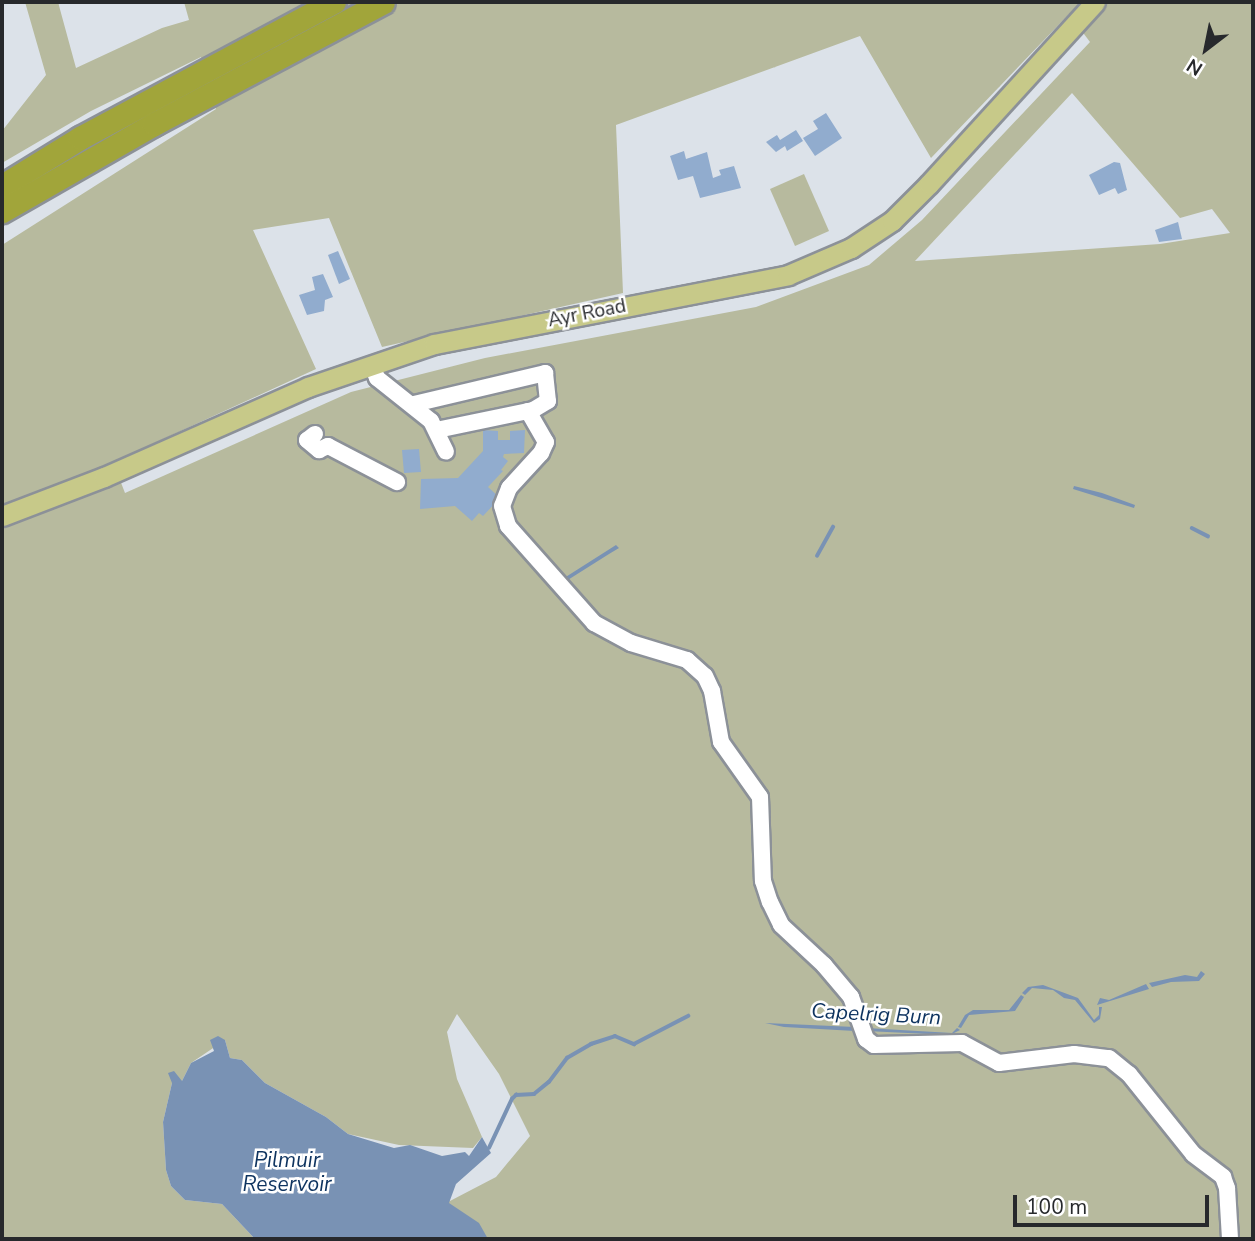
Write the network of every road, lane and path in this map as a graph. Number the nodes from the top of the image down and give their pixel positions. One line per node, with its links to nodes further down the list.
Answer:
1 (334, 2): 4 (highway)
2 (383, 2): 5 (highway)
3 (1095, 2): 10 (main road, Ayr Road)
4 (195, 76): 6 (highway); 7 (highway)
5 (71, 171): 8 (highway); 9 (highway)
6 (2, 172)
7 (2, 186)
8 (2, 211)
9 (2, 219)
10 (372, 366): 11 (lane); 17 (main road, Ayr Road)
11 (414, 404): 12 (lane); 13 (lane)
12 (528, 411): 13 (lane); 18 (lane)
13 (436, 430): 15 (lane)
14 (315, 433): 16 (lane)
15 (446, 452)
16 (397, 482)
17 (2, 516)
18 (1230, 1239)

